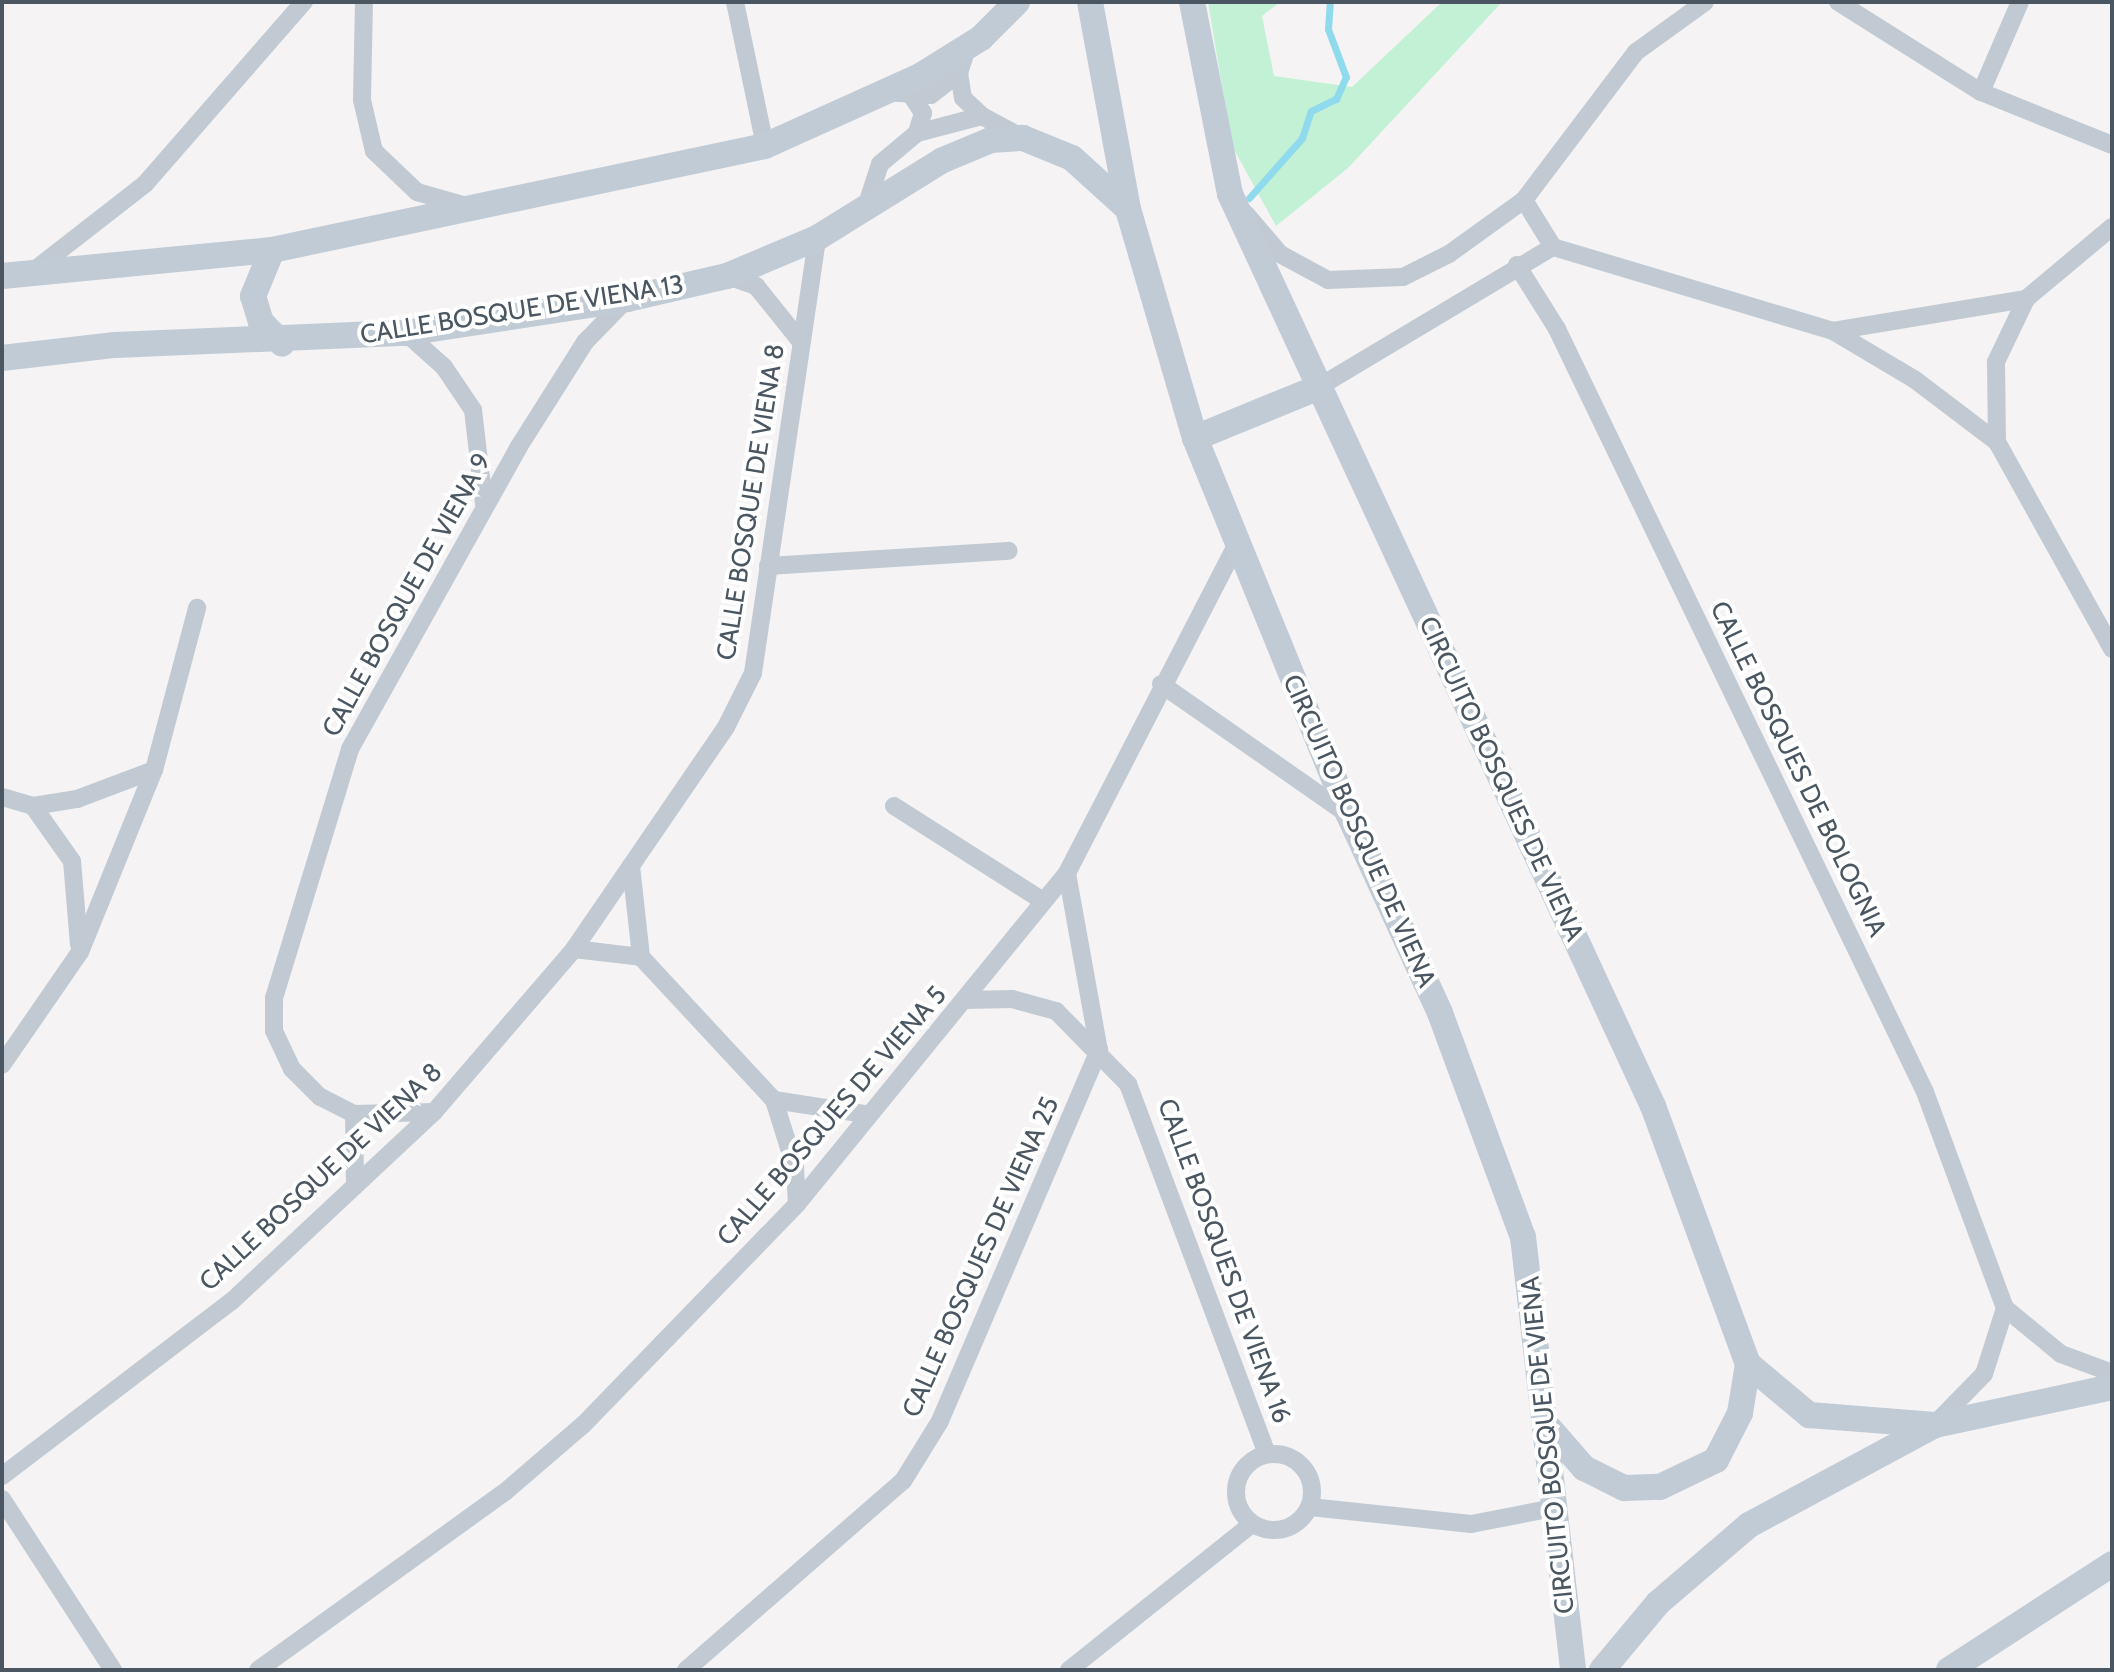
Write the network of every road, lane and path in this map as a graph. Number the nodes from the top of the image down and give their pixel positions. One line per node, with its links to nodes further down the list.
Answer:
1 (304, 2): 30 (street)
2 (364, 2): 23 (street)
3 (735, 2): 19 (street)
4 (1017, 2): 10 (main road)
5 (1090, 2): 24 (main road, CIRCUITO BOSQUE DE VIENA)
6 (1192, 2): 20 (main road, CIRCUITO BOSQUES DE VIENA)
7 (1705, 2): 21 (street)
8 (1838, 2): 13 (street)
9 (2020, 2): 13 (street)
10 (967, 48): 11 (street); 12 (main road)
11 (959, 73): 14 (street); 15 (street)
12 (881, 92): 14 (street); 19 (main road)
13 (1981, 92): 18 (street)
14 (913, 98): 16 (street)
15 (982, 116): 16 (street); 17 (street)
16 (917, 133): 22 (street)
17 (1023, 138): 22 (main road, CALLE BOSQUE DE VIENA 13); 24 (main road)
18 (2112, 145)
19 (765, 146): 23 (main road)
20 (1230, 194): 21 (street); 40 (main road, CIRCUITO BOSQUES DE VIENA)
21 (1524, 200): 27 (street)
22 (867, 204): 26 (main road, CALLE BOSQUE DE VIENA 13)
23 (477, 209): 28 (main road)
24 (1128, 209): 41 (main road, CIRCUITO BOSQUE DE VIENA)
25 (2112, 227): 34 (street)
26 (817, 238): 32 (main road, CALLE BOSQUE DE VIENA 13); 37 (street, CALLE BOSQUE DE VIENA 8)
27 (1553, 247): 29 (street); 35 (street)
28 (272, 250): 30 (main road); 38 (main road)
29 (1517, 265): 40 (street); 70 (street, CALLE BOSQUES DE BOLOGNIA)
30 (29, 274): 31 (main road)
31 (2, 276)
32 (727, 276): 33 (main road, CALLE BOSQUE DE VIENA 13); 37 (street)
33 (627, 299): 36 (main road, CALLE BOSQUE DE VIENA 13); 43 (street, CALLE BOSQUE DE VIENA 9)
34 (2026, 299): 35 (street); 42 (street)
35 (1833, 331): 42 (street)
36 (406, 333): 38 (main road, CALLE BOSQUE DE VIENA 13); 43 (street)
37 (801, 342): 46 (street, CALLE BOSQUE DE VIENA 8)
38 (282, 344): 39 (main road, CALLE BOSQUE DE VIENA 13)
39 (2, 358)
40 (1317, 388): 41 (main road); 71 (main road, CIRCUITO BOSQUES DE VIENA)
41 (1195, 438): 44 (main road, CIRCUITO BOSQUE DE VIENA)
42 (1997, 442): 48 (street)
43 (484, 504): 66 (street, CALLE BOSQUE DE VIENA 9)
44 (1237, 544): 49 (street, CALLE BOSQUES DE VIENA 5); 54 (main road, CIRCUITO BOSQUE DE VIENA)
45 (1009, 551): 46 (street)
46 (768, 566): 55 (street, CALLE BOSQUE DE VIENA 8)
47 (197, 608): 50 (street)
48 (2112, 649)
49 (1161, 684): 54 (street); 56 (street, CALLE BOSQUES DE VIENA 5)
50 (154, 770): 52 (street); 59 (street)
51 (2, 797): 52 (street)
52 (33, 806): 59 (street)
53 (894, 806): 57 (street)
54 (1349, 815): 75 (main road, CIRCUITO BOSQUE DE VIENA)
55 (631, 866): 58 (street, CALLE BOSQUE DE VIENA 8); 60 (street)
56 (1067, 873): 57 (street, CALLE BOSQUES DE VIENA 5); 62 (street, CALLE BOSQUES DE VIENA 16)
57 (1043, 901): 61 (street, CALLE BOSQUES DE VIENA 5)
58 (574, 949): 60 (street); 65 (street, CALLE BOSQUE DE VIENA 8)
59 (80, 952): 63 (street)
60 (641, 957): 64 (street)
61 (966, 1000): 62 (street, CALLE BOSQUES DE VIENA 16); 67 (street, CALLE BOSQUES DE VIENA 5)
62 (1099, 1050): 76 (street, CALLE BOSQUES DE VIENA 16); 85 (street, CALLE BOSQUES DE VIENA 25)
63 (2, 1065)
64 (774, 1100): 67 (street); 69 (street)
65 (434, 1112): 66 (street, CALLE BOSQUE DE VIENA 9); 68 (street, CALLE BOSQUE DE VIENA 8)
66 (354, 1114): 68 (street)
67 (864, 1114): 69 (street, CALLE BOSQUES DE VIENA 5)
68 (355, 1186): 77 (street, CALLE BOSQUE DE VIENA 8)
69 (797, 1204): 84 (street, CALLE BOSQUES DE VIENA 5)
70 (2005, 1308): 72 (street); 74 (street)
71 (1748, 1364): 74 (main road, CIRCUITO BOSQUES DE VIENA); 75 (main road)
72 (2112, 1373)
73 (2112, 1387): 74 (main road)
74 (1935, 1425): 88 (main road)
75 (1550, 1429): 80 (main road, CIRCUITO BOSQUE DE VIENA)
76 (1267, 1453): 79 (street); 81 (street)
77 (2, 1476)
78 (2, 1499): 83 (street)
79 (1310, 1507): 80 (street); 81 (street)
80 (1553, 1508): 87 (main road, CIRCUITO BOSQUE DE VIENA)
81 (1252, 1524): 86 (street)
82 (2112, 1564): 89 (main road)
83 (113, 1670)
84 (258, 1670)
85 (686, 1670)
86 (1069, 1670)
87 (1573, 1670)
88 (1602, 1670)
89 (1949, 1670)

